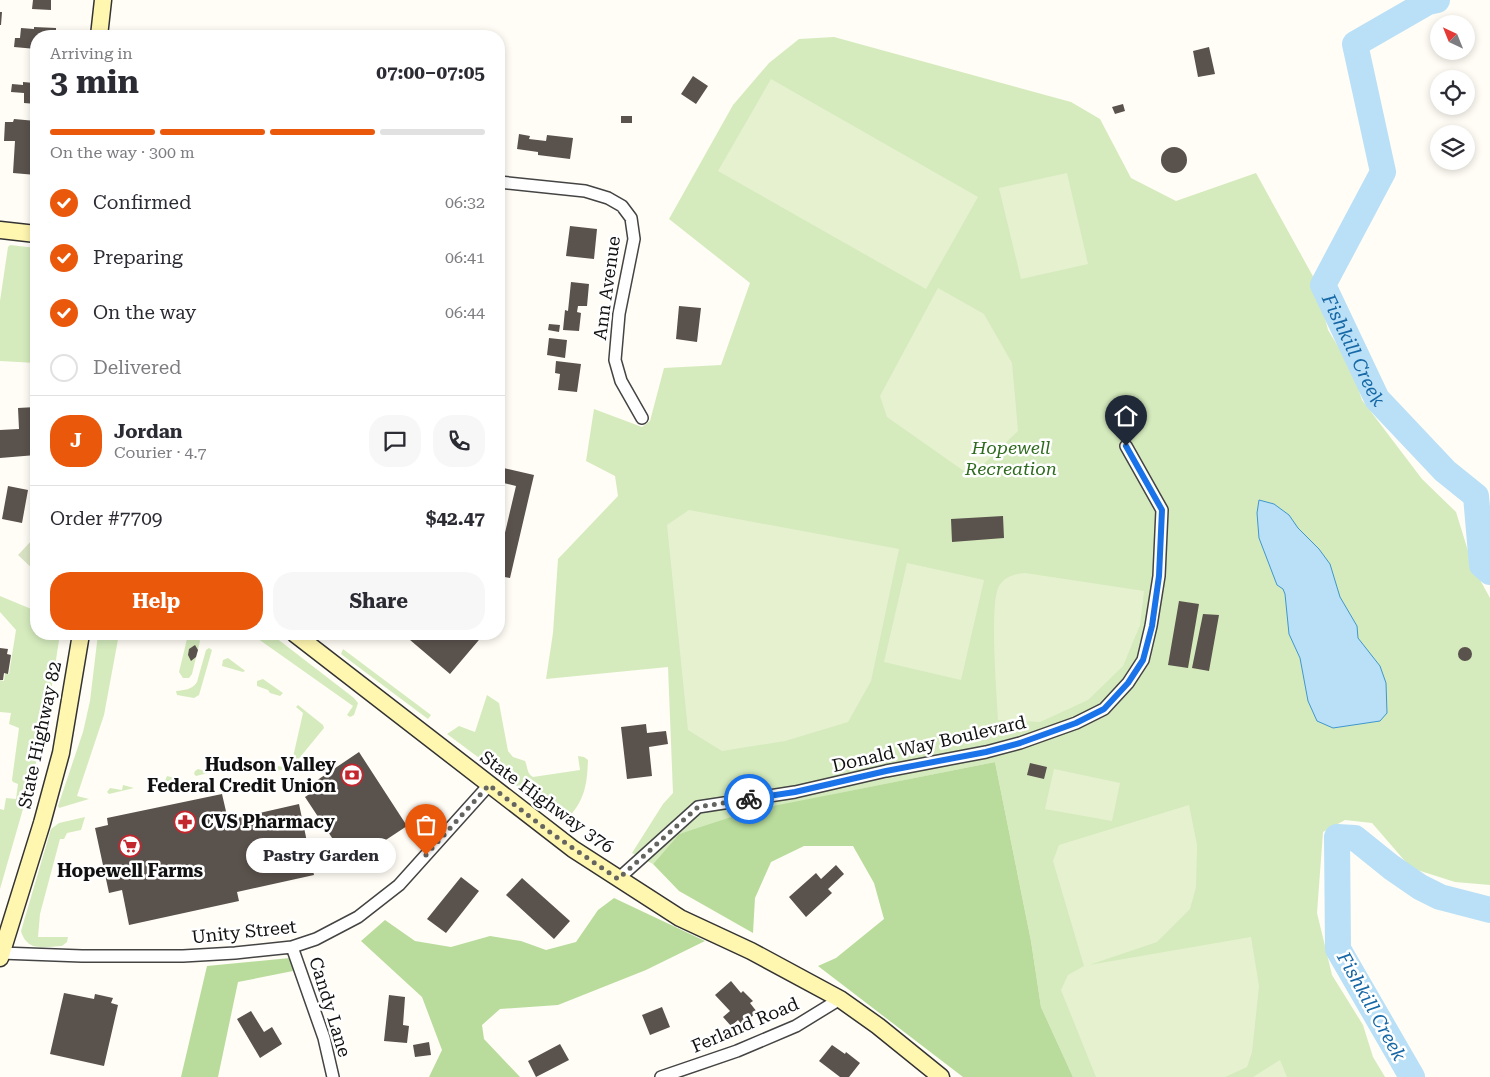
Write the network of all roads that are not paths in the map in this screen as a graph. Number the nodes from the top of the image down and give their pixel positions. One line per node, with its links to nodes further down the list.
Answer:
1 (103, 0): 2 (main road)
2 (100, 30)
3 (505, 183): 6 (street, Ann Avenue)
4 (0, 230): 5 (main road)
5 (30, 233)
6 (642, 418)
7 (1126, 446): 11 (street, Donald Way Boulevard)
8 (80, 640): 13 (main road, State Highway 82)
9 (302, 640): 10 (main road, State Highway 376)
10 (489, 785): 11 (main road, State Highway 376); 12 (street, Unity Street)
11 (618, 879): 14 (main road, State Highway 376)
12 (292, 947): 13 (street, Unity Street); 15 (street, Candy Lane)
13 (1, 955)
14 (840, 999): 16 (street, Ferland Road); 17 (main road, State Highway 376)
15 (333, 1077)
16 (661, 1077)
17 (941, 1077)

